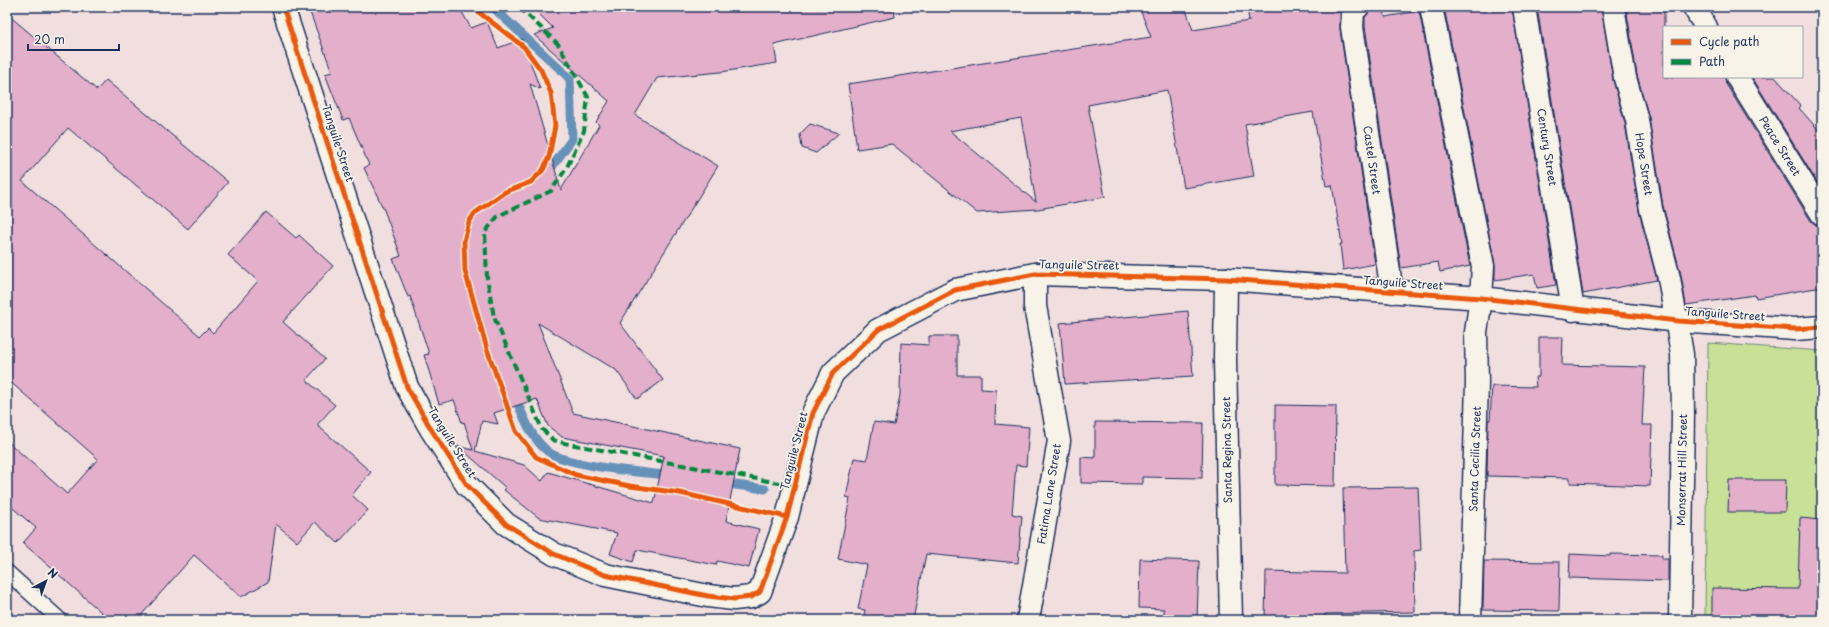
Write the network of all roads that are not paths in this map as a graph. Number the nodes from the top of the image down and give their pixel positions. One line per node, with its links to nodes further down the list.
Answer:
1 (283, 7): 10 (street, Tanguile Street)
2 (1432, 7): 13 (street, Santa Cecilia Street)
3 (1524, 7): 14 (street, Century Street)
4 (1613, 7): 15 (street, Hope Street)
5 (1694, 7): 7 (street)
6 (1355, 17): 12 (street, Castel Street)
7 (1705, 26)
8 (1738, 78): 9 (street, Peace Street)
9 (1822, 214)
10 (1035, 274): 11 (street, Tanguile Street); 19 (street, Fatima Lane Street)
11 (1226, 279): 12 (street, Tanguile Street); 20 (street, Santa Regina Street)
12 (1392, 292): 13 (street, Tanguile Street)
13 (1481, 298): 14 (street, Tanguile Street); 21 (street, Santa Cecilia Street)
14 (1573, 310): 15 (street, Tanguile Street)
15 (1678, 321): 16 (street, Tanguile Street); 22 (street, Monserrat Hill Street)
16 (1822, 327)
17 (7, 572): 18 (lane)
18 (60, 620)
19 (1028, 620)
20 (1231, 620)
21 (1470, 620)
22 (1680, 620)

